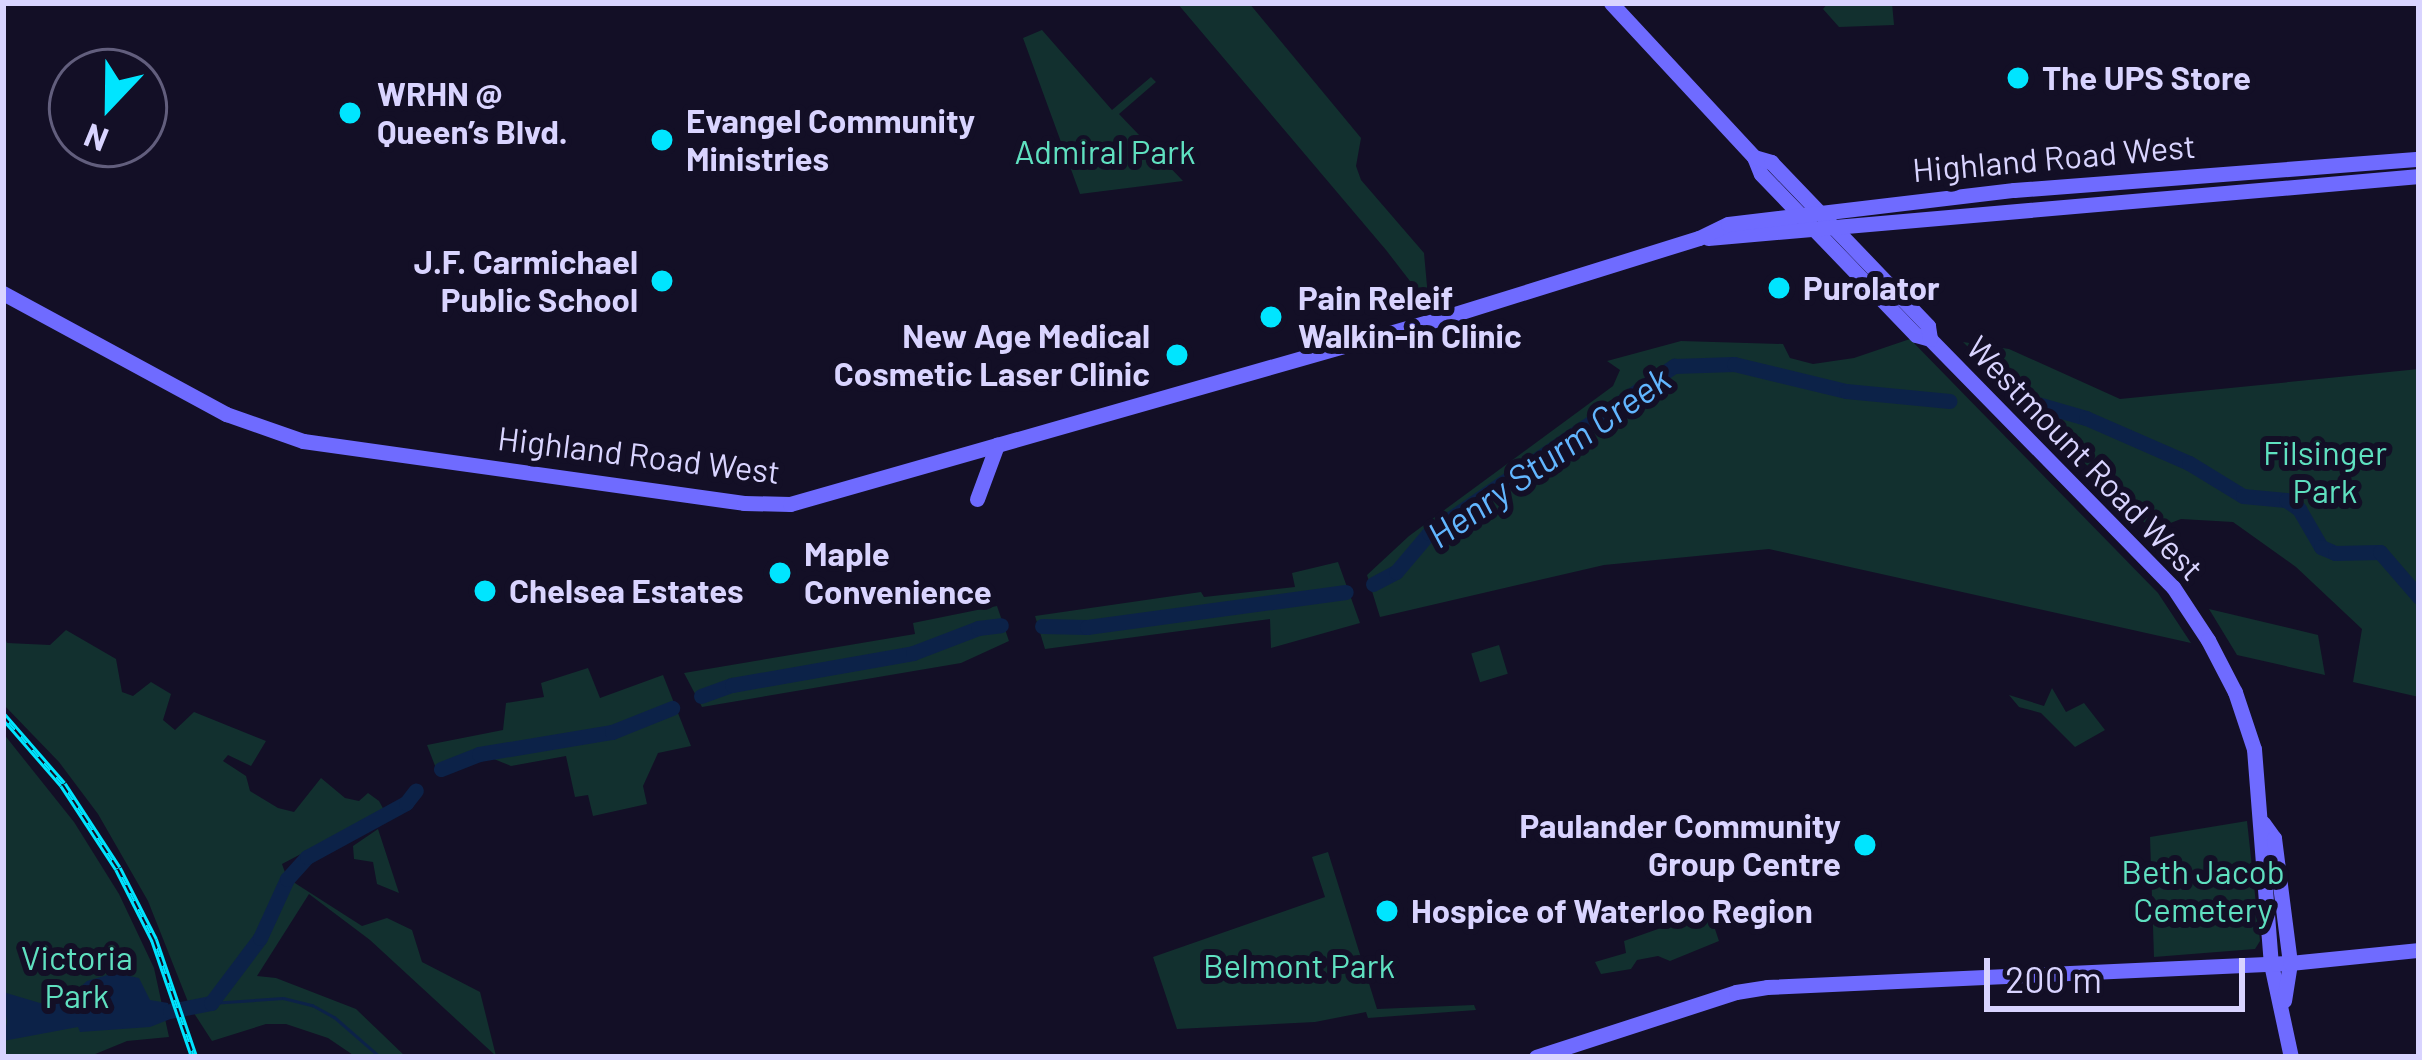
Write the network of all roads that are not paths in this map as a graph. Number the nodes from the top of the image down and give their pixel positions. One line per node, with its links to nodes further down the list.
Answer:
1 (1611, 3): 2 (main road, Westmount Road West)
2 (1754, 157): 4 (main road, Westmount Road West); 8 (main road, Westmount Road West)
3 (2419, 159): 8 (main road, Highland Road West)
4 (1761, 175): 6 (main road, Westmount Road West); 7 (main road)
5 (2419, 176): 9 (main road, Highland Road West)
6 (1799, 212): 7 (main road, Highland Road West); 8 (main road, Highland Road West)
7 (1756, 219): 10 (main road, Highland Road West)
8 (1820, 221): 9 (main road, Highland Road West); 10 (main road, Highland Road West); 11 (main road, Westmount Road West); 13 (main road, Westmount Road West)
9 (1871, 222): 11 (main road)
10 (1699, 238): 14 (main road, Highland Road West)
11 (1870, 266): 13 (main road, Westmount Road West)
12 (3, 292): 14 (main road, Highland Road West)
13 (1930, 339): 16 (main road, Westmount Road West)
14 (998, 445): 15 (main road)
15 (977, 499)
16 (2263, 823): 18 (main road, Westmount Road West); 19 (main road, Westmount Road West)
17 (2419, 950): 18 (main road)
18 (2290, 963): 19 (main road); 20 (main road, Westmount Road West)
19 (2271, 964): 20 (main road, Westmount Road West); 21 (main road)
20 (2284, 1005): 22 (main road, Westmount Road West)
21 (1536, 1057)
22 (2291, 1057)

